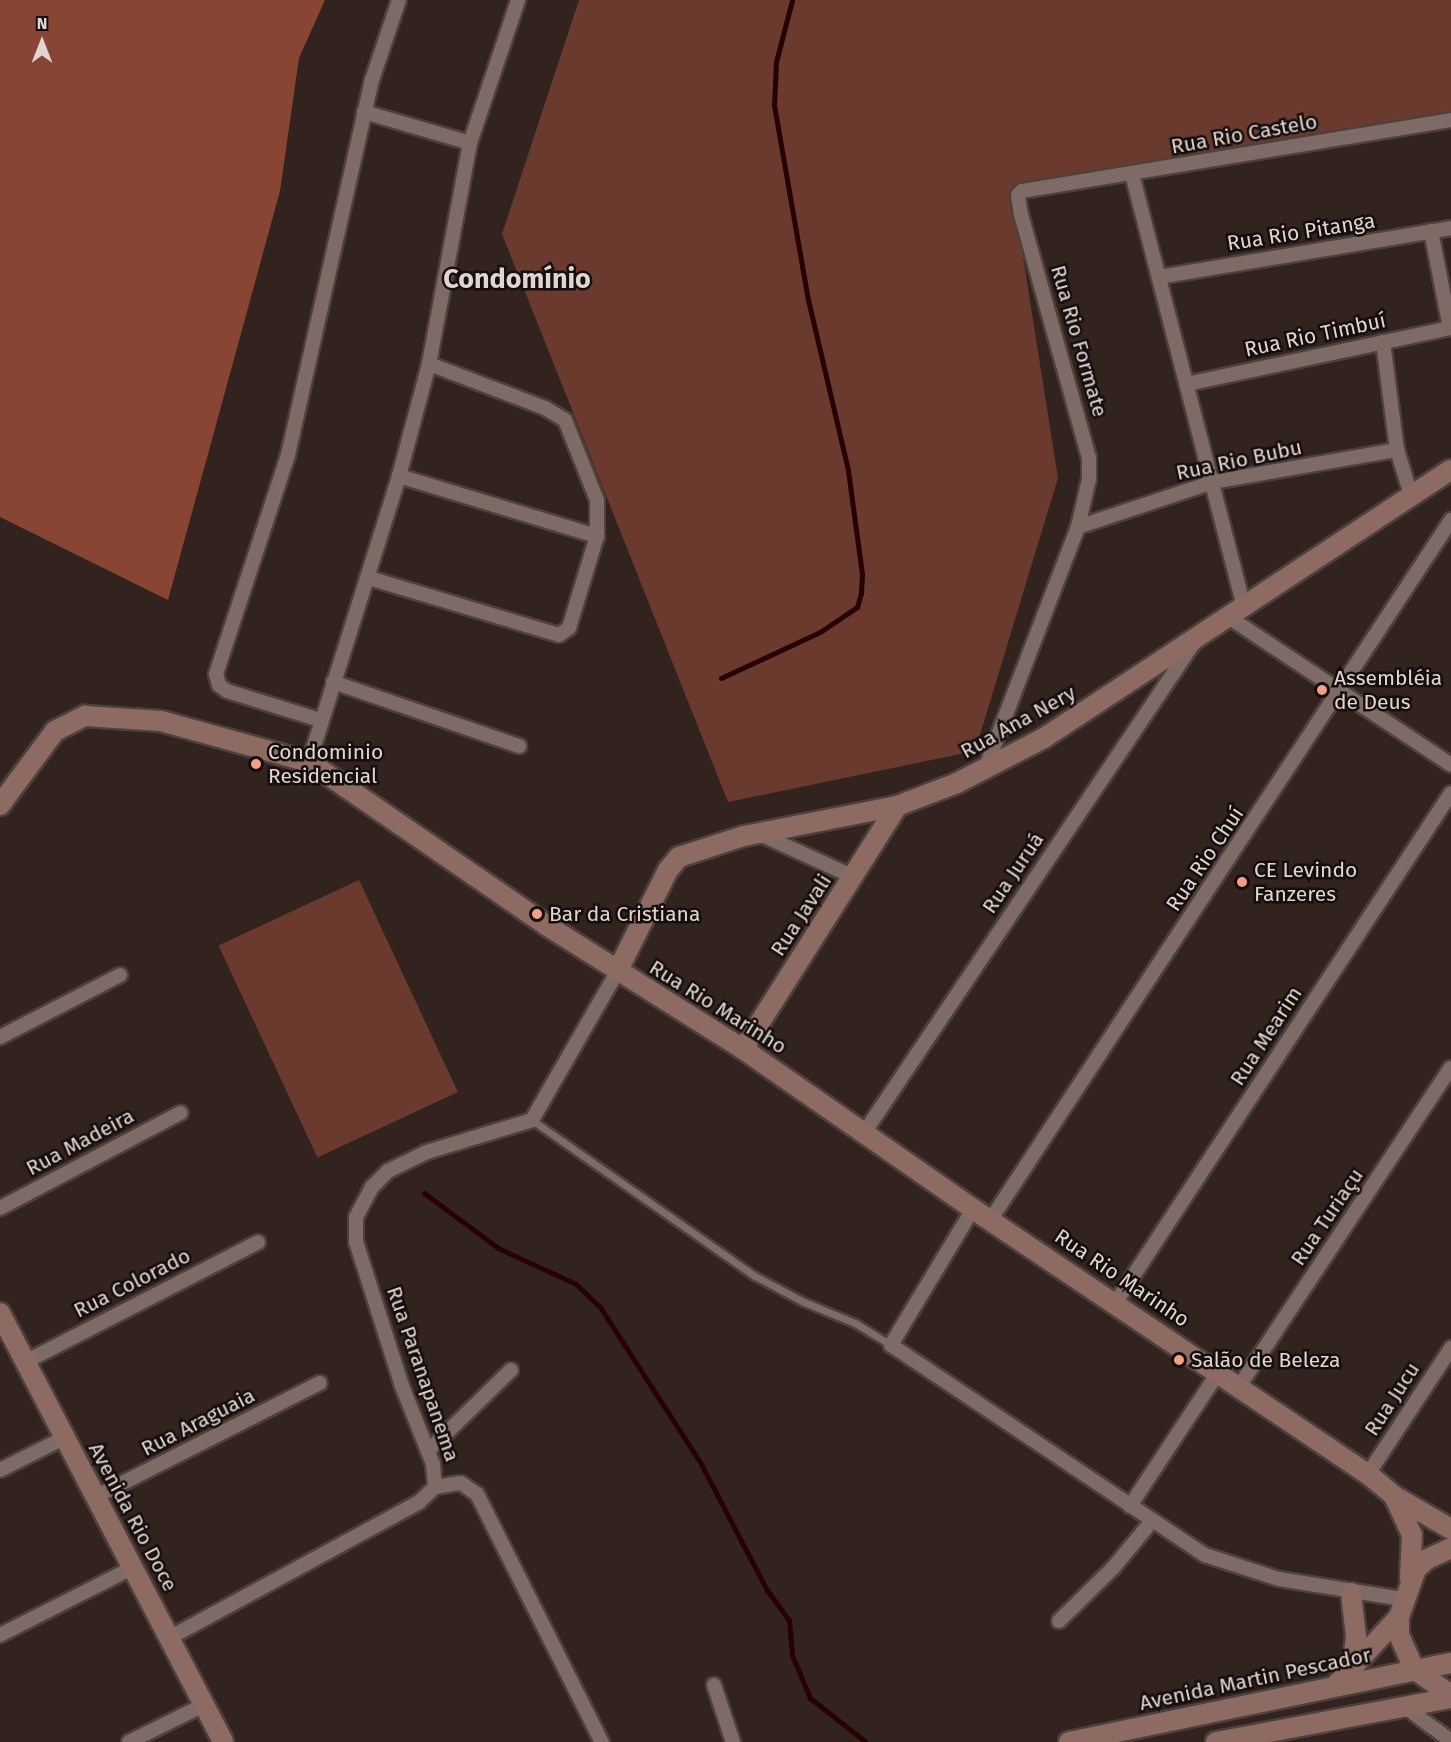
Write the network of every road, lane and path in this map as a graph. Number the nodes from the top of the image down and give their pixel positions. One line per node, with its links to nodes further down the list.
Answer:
1 (399, 0): 3 (street)
2 (518, 0): 5 (street)
3 (364, 112): 5 (street); 28 (street)
4 (1451, 120): 6 (street, Rua Rio Castelo)
5 (470, 143): 13 (street)
6 (1132, 174): 7 (street, Rua Rio Castelo); 10 (street)
7 (1044, 188): 21 (street, Rua Rio Formate)
8 (1451, 228): 9 (street, Rua Rio Pitanga)
9 (1431, 231): 10 (street, Rua Rio Pitanga); 11 (street)
10 (1159, 277): 14 (street)
11 (1450, 328): 12 (street, Rua Rio Timbuí)
12 (1383, 342): 14 (street, Rua Rio Timbuí); 15 (street)
13 (429, 364): 17 (street); 22 (street)
14 (1187, 384): 18 (street)
15 (1397, 450): 18 (street, Rua Rio Bubu); 19 (street)
16 (1451, 470): 19 (street, Rua Ana Nery)
17 (399, 476): 22 (street); 23 (street)
18 (1213, 482): 21 (street, Rua Rio Bubu); 24 (street)
19 (1411, 495): 24 (street, Rua Ana Nery)
20 (1451, 520): 27 (street, Rua Rio Chuí)
21 (1078, 527): 32 (street)
22 (597, 536): 23 (street)
23 (369, 578): 26 (street)
24 (1237, 612): 25 (street, Rua Ana Nery); 27 (street)
25 (1197, 637): 32 (street, Rua Ana Nery); 45 (street, Rua Juruá)
26 (333, 682): 28 (street); 29 (street)
27 (1342, 692): 31 (street); 48 (street, Rua Rio Chuí)
28 (320, 720): 30 (street)
29 (519, 746)
30 (309, 762): 34 (street, Rua Rio Marinho); 38 (street, Rua Rio Marinho)
31 (1451, 765)
32 (985, 769): 35 (street, Rua Ana Nery)
33 (1451, 793): 50 (street, Rua Mearim)
34 (0, 805)
35 (897, 806): 36 (street, Rua Ana Nery); 37 (street, Rua Javali)
36 (760, 834): 37 (street); 38 (street, Rua Ana Nery)
37 (854, 877): 41 (street, Rua Javali)
38 (617, 972): 41 (street, Rua Rio Marinho); 44 (street)
39 (120, 975): 40 (street)
40 (0, 1037)
41 (743, 1049): 45 (street, Rua Rio Marinho)
42 (1451, 1068): 58 (street, Rua Turiaçu)
43 (180, 1113): 46 (street, Rua Madeira)
44 (532, 1120): 52 (lane); 60 (street, Rua Paranapanema)
45 (864, 1133): 47 (street, Rua Rio Marinho)
46 (0, 1208)
47 (973, 1209): 48 (street, Rua Rio Marinho); 52 (street)
48 (991, 1219): 50 (street, Rua Rio Marinho)
49 (258, 1242): 54 (street, Rua Colorado)
50 (1116, 1302): 56 (street, Rua Rio Marinho)
51 (0, 1313): 54 (street, Avenida Rio Doce)
52 (891, 1345): 66 (street)
53 (1451, 1348): 62 (street, Rua Jucu)
54 (25, 1362): 59 (street, Avenida Rio Doce)
55 (512, 1371): 60 (street)
56 (1218, 1373): 58 (street, Rua Rio Marinho); 66 (street)
57 (320, 1383): 65 (street, Rua Araguaia)
58 (1238, 1388): 62 (street, Rua Rio Marinho)
59 (64, 1438): 61 (street); 65 (street, Avenida Rio Doce)
60 (428, 1451): 63 (street, Rua Paranapanema)
61 (0, 1470)
62 (1368, 1474): 64 (street, Rua Rio Marinho)
63 (435, 1487): 76 (street, Rua Paranapanema); 87 (street)
64 (1394, 1496): 68 (street, Rua Rio Marinho); 71 (street, Rua Rio Marinho)
65 (95, 1497): 70 (street, Avenida Rio Doce)
66 (1130, 1506): 67 (street)
67 (1152, 1521): 72 (street); 74 (street)
68 (1451, 1529)
69 (1451, 1548): 71 (street)
70 (132, 1568): 75 (street); 76 (street, Avenida Rio Doce)
71 (1410, 1579): 73 (street)
72 (1352, 1593): 73 (street); 79 (street)
73 (1401, 1608): 78 (street); 79 (street)
74 (1059, 1621)
75 (0, 1635)
76 (169, 1638): 83 (street, Avenida Rio Doce)
77 (1451, 1663): 78 (street, Avenida Martin Pescador)
78 (1414, 1669): 81 (street, Avenida Martin Pescador); 82 (street)
79 (1352, 1672): 81 (street)
80 (714, 1685): 88 (street)
81 (1332, 1689): 89 (street, Avenida Martin Pescador)
82 (1451, 1697): 84 (street)
83 (204, 1705): 85 (street); 86 (street, Avenida Rio Doce)
84 (1404, 1706): 90 (street); 91 (street)
85 (129, 1742)
86 (223, 1742)
87 (602, 1742)
88 (733, 1742)
89 (1069, 1742)
90 (1216, 1742)
91 (1451, 1742)

